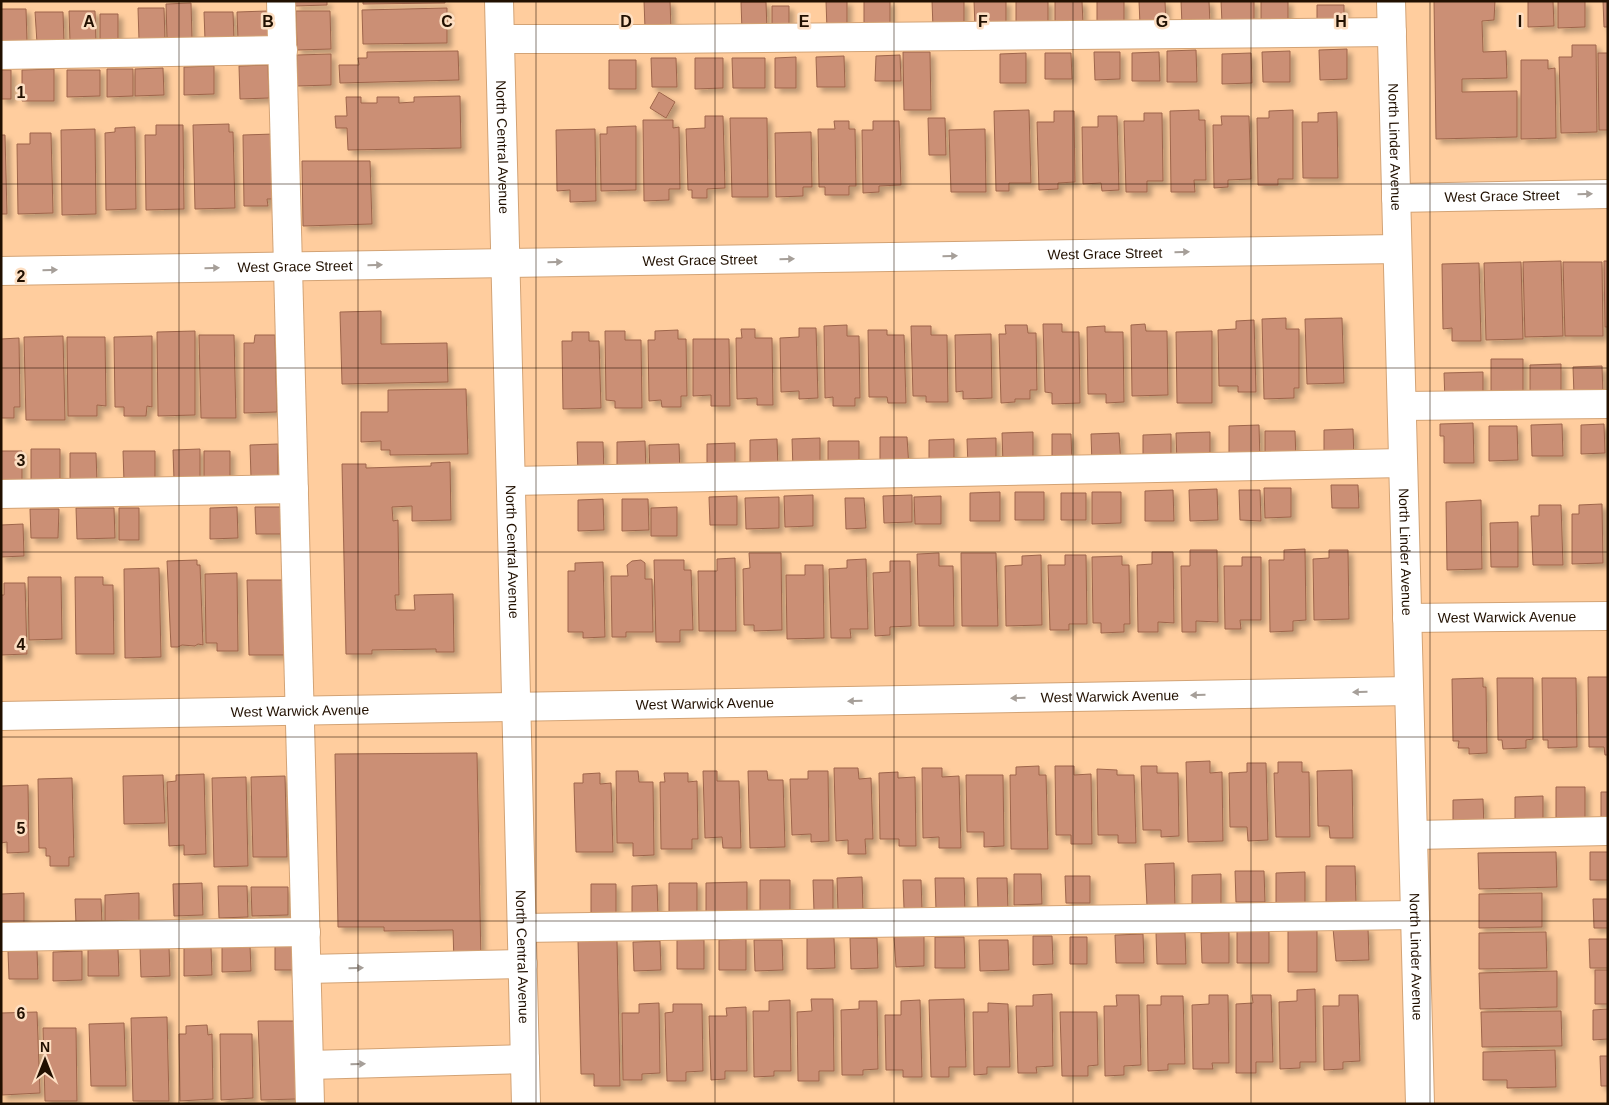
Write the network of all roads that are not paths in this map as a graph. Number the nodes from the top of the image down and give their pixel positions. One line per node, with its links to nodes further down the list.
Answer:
1 (281, 1): 6 (street)
2 (500, 1): 5 (street, North Central Avenue)
3 (1391, 1): 4 (street, North Linder Avenue)
4 (1392, 32): 5 (street); 9 (street, North Linder Avenue)
5 (500, 39): 11 (street, North Central Avenue)
6 (283, 50): 7 (street); 12 (street)
7 (1, 55)
8 (1608, 194): 9 (street, West Grace Street, one-way to 8)
9 (1396, 198): 10 (street, North Linder Avenue)
10 (1398, 249): 11 (street, West Grace Street, one-way to 10); 15 (street, North Linder Avenue)
11 (506, 263): 12 (street, West Grace Street, one-way to 11); 17 (street, North Central Avenue)
12 (288, 266): 13 (street, West Grace Street, one-way to 12); 18 (street)
13 (1, 271)
14 (1608, 404): 15 (street)
15 (1402, 406): 16 (street, North Linder Avenue)
16 (1403, 463): 17 (street); 21 (street, North Linder Avenue)
17 (511, 481): 23 (street, North Central Avenue)
18 (294, 489): 19 (street); 24 (street)
19 (1, 494)
20 (1608, 616): 21 (street, West Warwick Avenue)
21 (1407, 618): 22 (street, North Linder Avenue)
22 (1409, 691): 23 (street, West Warwick Avenue, one-way to 23); 27 (street, North Linder Avenue)
23 (517, 707): 24 (street, West Warwick Avenue); 29 (street, North Central Avenue)
24 (300, 712): 25 (street, West Warwick Avenue); 30 (street)
25 (1, 716)
26 (1608, 831): 27 (street)
27 (1413, 835): 28 (street, North Linder Avenue)
28 (1415, 915): 29 (street); 38 (street, North Linder Avenue)
29 (522, 928): 32 (street, North Central Avenue)
30 (306, 932): 31 (street); 33 (street)
31 (1, 937)
32 (523, 964): 33 (street, one-way to 32); 34 (street, North Central Avenue)
33 (307, 969): 35 (street)
34 (525, 1059): 35 (street, one-way to 34); 37 (street, North Central Avenue)
35 (309, 1065): 36 (street)
36 (310, 1104)
37 (526, 1104)
38 (1420, 1104)

